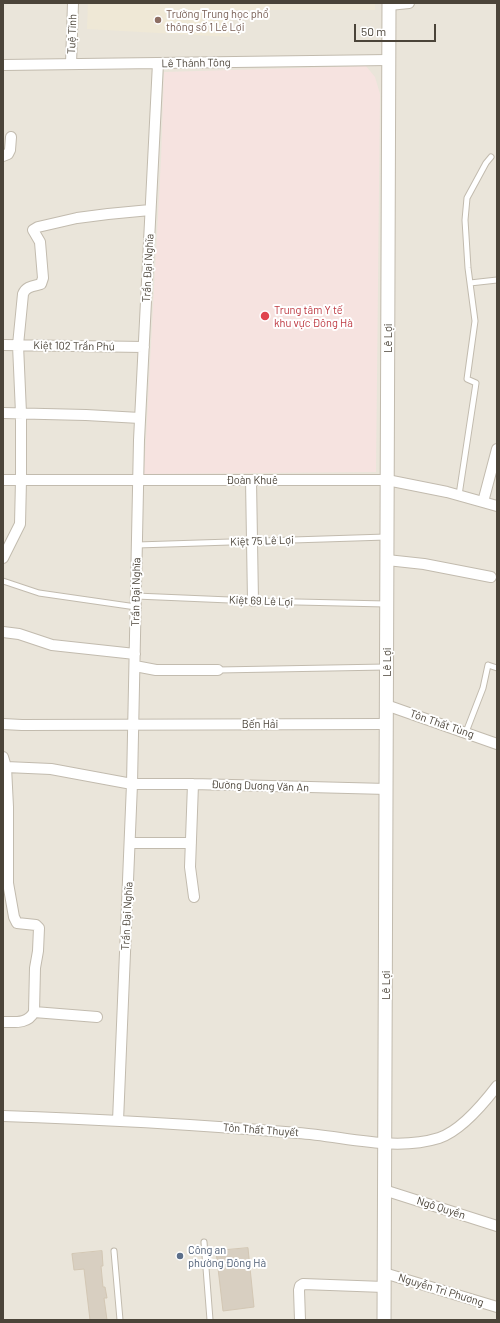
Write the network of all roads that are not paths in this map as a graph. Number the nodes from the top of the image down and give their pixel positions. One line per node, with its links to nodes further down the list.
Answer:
1 (73, 3): 6 (street, Tuệ Tĩnh)
2 (409, 3): 3 (street)
3 (388, 4): 4 (street, Lê Lợi)
4 (389, 60): 5 (street, Lê Thánh Tông); 24 (street, Lê Lợi)
5 (158, 63): 6 (street, Lê Thánh Tông); 11 (street, Trần Đại Nghĩa)
6 (71, 64): 7 (street, Lê Thánh Tông)
7 (3, 65)
8 (11, 137): 9 (street)
9 (3, 156)
10 (491, 157): 13 (lane)
11 (150, 210): 15 (street); 16 (street, Trần Đại Nghĩa)
12 (497, 280): 13 (lane)
13 (470, 284): 26 (lane)
14 (3, 345): 15 (street, Kiệt 102 Trần Phú)
15 (18, 345): 16 (street, Kiệt 102 Trần Phú); 18 (street)
16 (144, 347): 19 (street, Trần Đại Nghĩa)
17 (3, 413): 18 (street)
18 (21, 413): 19 (street); 22 (street)
19 (140, 418): 25 (street, Trần Đại Nghĩa)
20 (497, 449): 27 (street)
21 (3, 480): 22 (street, Đoàn Khuê)
22 (21, 480): 25 (street, Đoàn Khuê); 32 (street)
23 (251, 480): 24 (street, Đoàn Khuê); 25 (street, Đoàn Khuê); 30 (street)
24 (387, 480): 26 (street, Đoàn Khuê); 29 (street, Lê Lợi)
25 (138, 481): 31 (street, Trần Đại Nghĩa)
26 (459, 495): 27 (street, Đoàn Khuê)
27 (483, 502): 28 (street, Đoàn Khuê)
28 (497, 506)
29 (387, 537): 30 (lane, Kiệt 75 Lê Lợi); 33 (street, Lê Lợi)
30 (253, 541): 31 (lane, Kiệt 75 Lê Lợi); 37 (street)
31 (137, 545): 36 (street, Trần Đại Nghĩa)
32 (3, 558)
33 (387, 560): 34 (street); 38 (street, Lê Lợi)
34 (491, 577)
35 (3, 581): 39 (lane)
36 (136, 596): 37 (lane, Kiệt 69 Lê Lợi); 39 (street, Trần Đại Nghĩa)
37 (253, 601): 38 (lane, Kiệt 69 Lê Lợi)
38 (387, 604): 43 (street, Lê Lợi)
39 (136, 607): 41 (street, Trần Đại Nghĩa)
40 (3, 632): 41 (street)
41 (135, 654): 42 (street, Trần Đại Nghĩa)
42 (135, 666): 45 (street); 48 (street, Trần Đại Nghĩa)
43 (386, 667): 45 (lane); 46 (street, Lê Lợi)
44 (497, 668): 50 (lane)
45 (218, 670)
46 (386, 705): 49 (street, Lê Lợi); 50 (street, Tôn Thất Tùng)
47 (3, 724): 48 (street, Bến Hải)
48 (134, 724): 49 (street, Bến Hải); 53 (street, Trần Đại Nghĩa)
49 (386, 724): 55 (street, Lê Lợi)
50 (466, 732): 51 (street, Tôn Thất Tùng)
51 (497, 744)
52 (4, 762): 53 (street, Đường Dương Văn An); 59 (street)
53 (132, 784): 54 (street, Đường Dương Văn An); 56 (street, Trần Đại Nghĩa)
54 (193, 784): 55 (street, Đường Dương Văn An); 57 (street)
55 (387, 789): 65 (street, Lê Lợi)
56 (130, 843): 57 (street); 64 (street, Trần Đại Nghĩa)
57 (191, 844): 58 (street)
58 (194, 898)
59 (34, 1012): 60 (street); 61 (street)
60 (97, 1017)
61 (3, 1022)
62 (497, 1086): 65 (street, Tôn Thất Thuyết)
63 (3, 1116): 64 (street, Tôn Thất Thuyết)
64 (118, 1121): 65 (street, Tôn Thất Thuyết)
65 (385, 1144): 66 (street, Lê Lợi)
66 (384, 1190): 67 (street, Ngô Quyền); 70 (street, Lê Lợi)
67 (497, 1226)
68 (204, 1242): 74 (lane)
69 (114, 1251): 73 (lane)
70 (384, 1273): 71 (street, Lê Lợi); 72 (street, Nguyễn Tri Phương)
71 (384, 1286): 75 (street); 76 (street, Lê Lợi)
72 (497, 1307)
73 (120, 1320)
74 (210, 1320)
75 (300, 1320)
76 (384, 1320)

